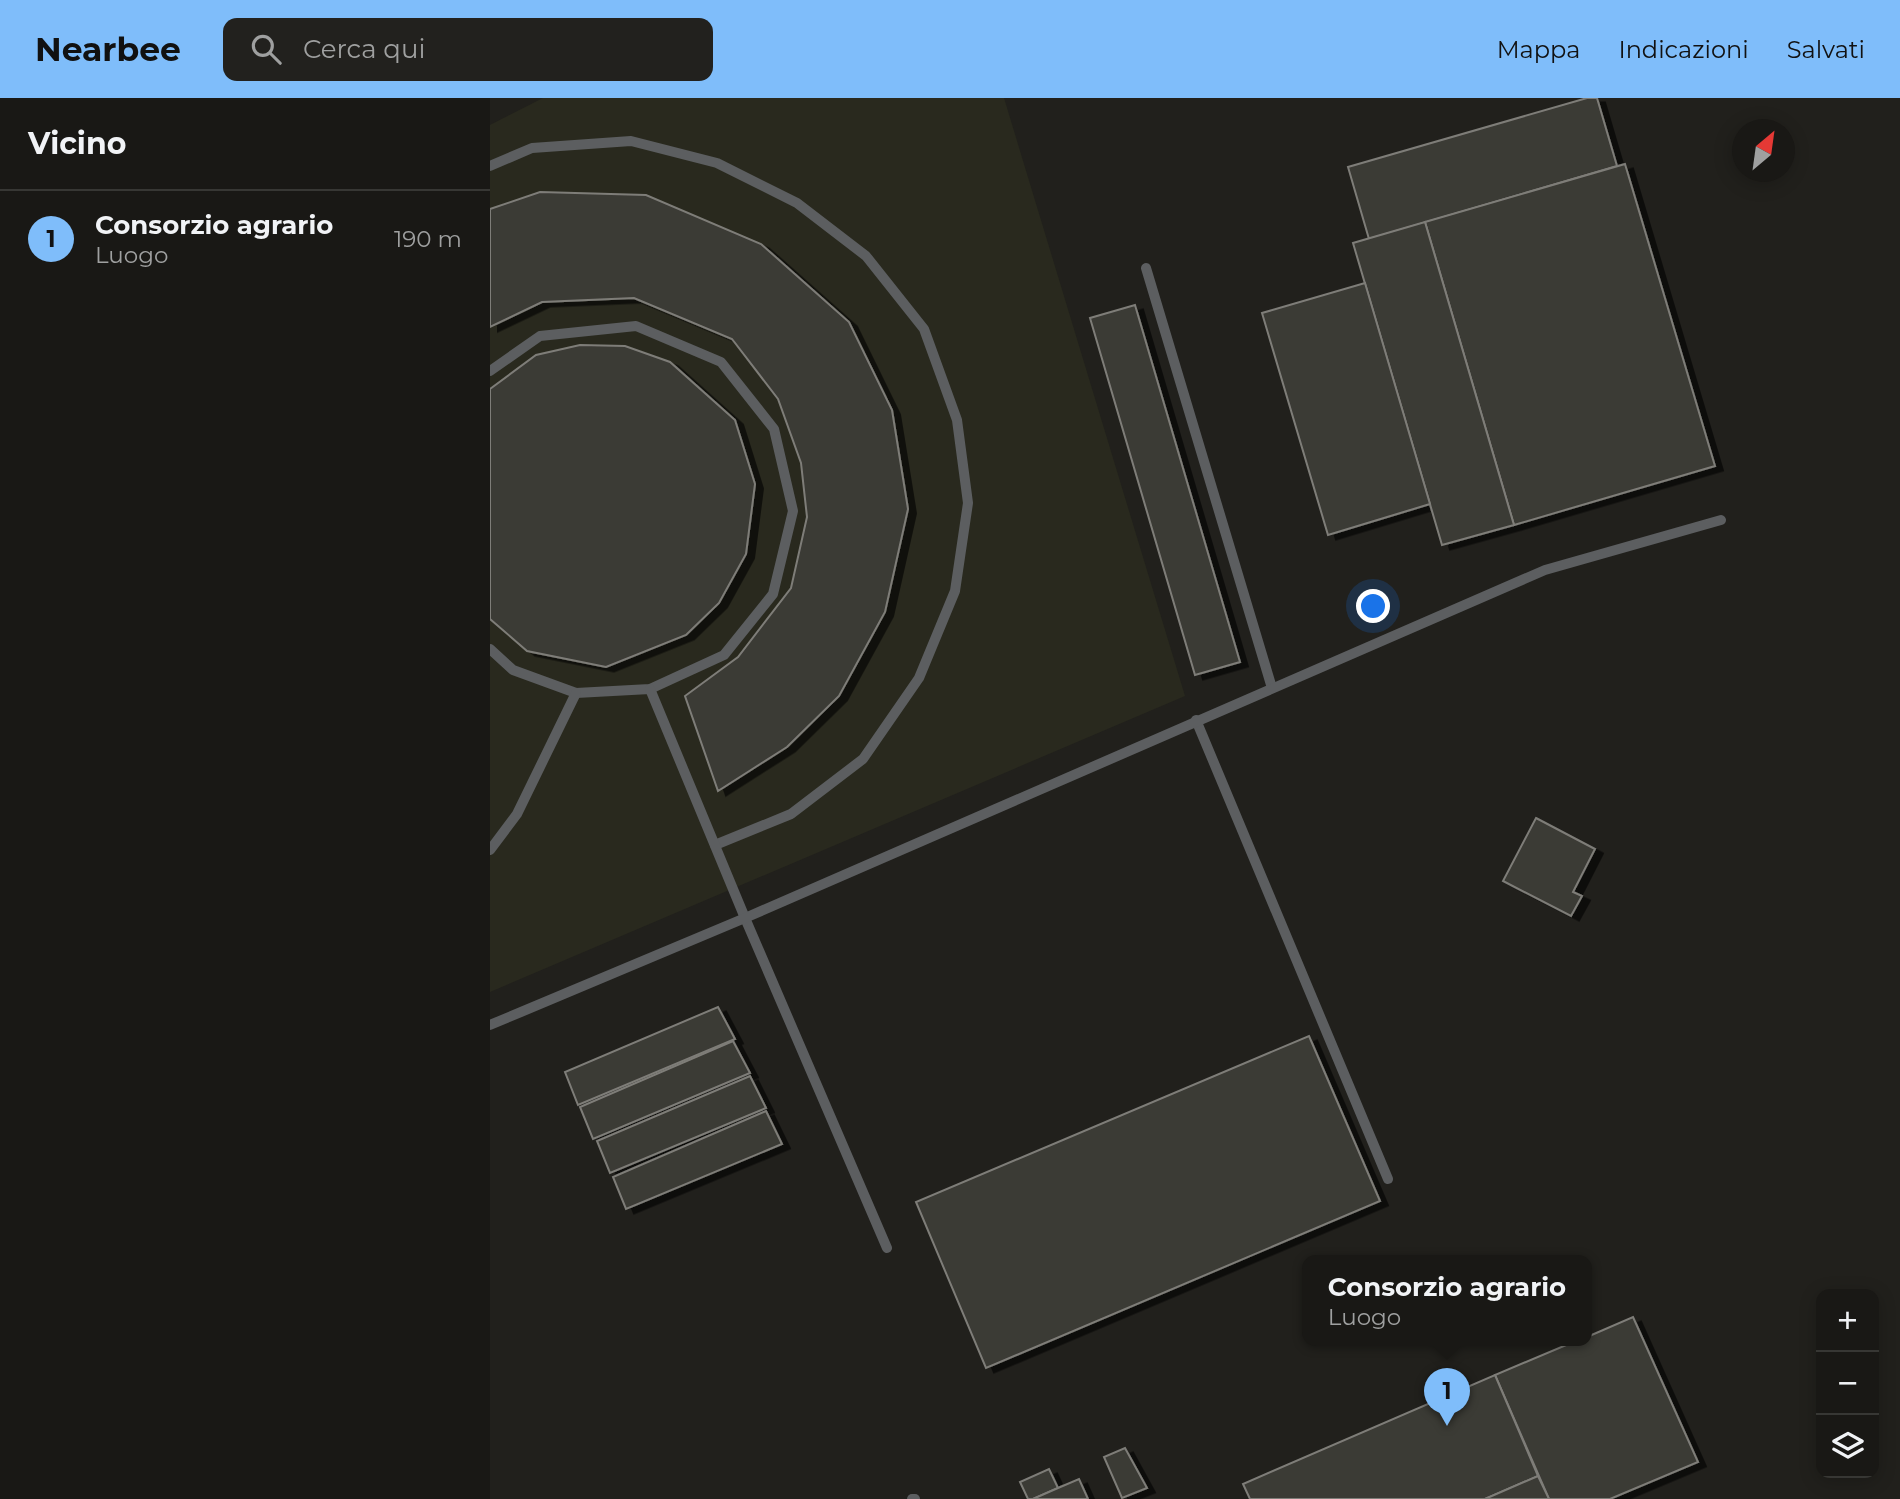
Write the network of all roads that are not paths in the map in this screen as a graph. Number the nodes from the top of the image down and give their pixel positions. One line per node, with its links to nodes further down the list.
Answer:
1 (490, 166): 10 (lane)
2 (1146, 268): 6 (lane)
3 (490, 371): 7 (lane)
4 (1721, 520): 6 (lane)
5 (490, 649): 8 (lane)
6 (1272, 688): 9 (lane)
7 (650, 689): 8 (lane); 10 (lane)
8 (576, 693): 11 (lane)
9 (1196, 720): 12 (lane); 14 (lane)
10 (715, 845): 12 (lane)
11 (490, 850)
12 (745, 918): 13 (lane); 15 (lane)
13 (490, 1025)
14 (1388, 1179)
15 (887, 1248)

